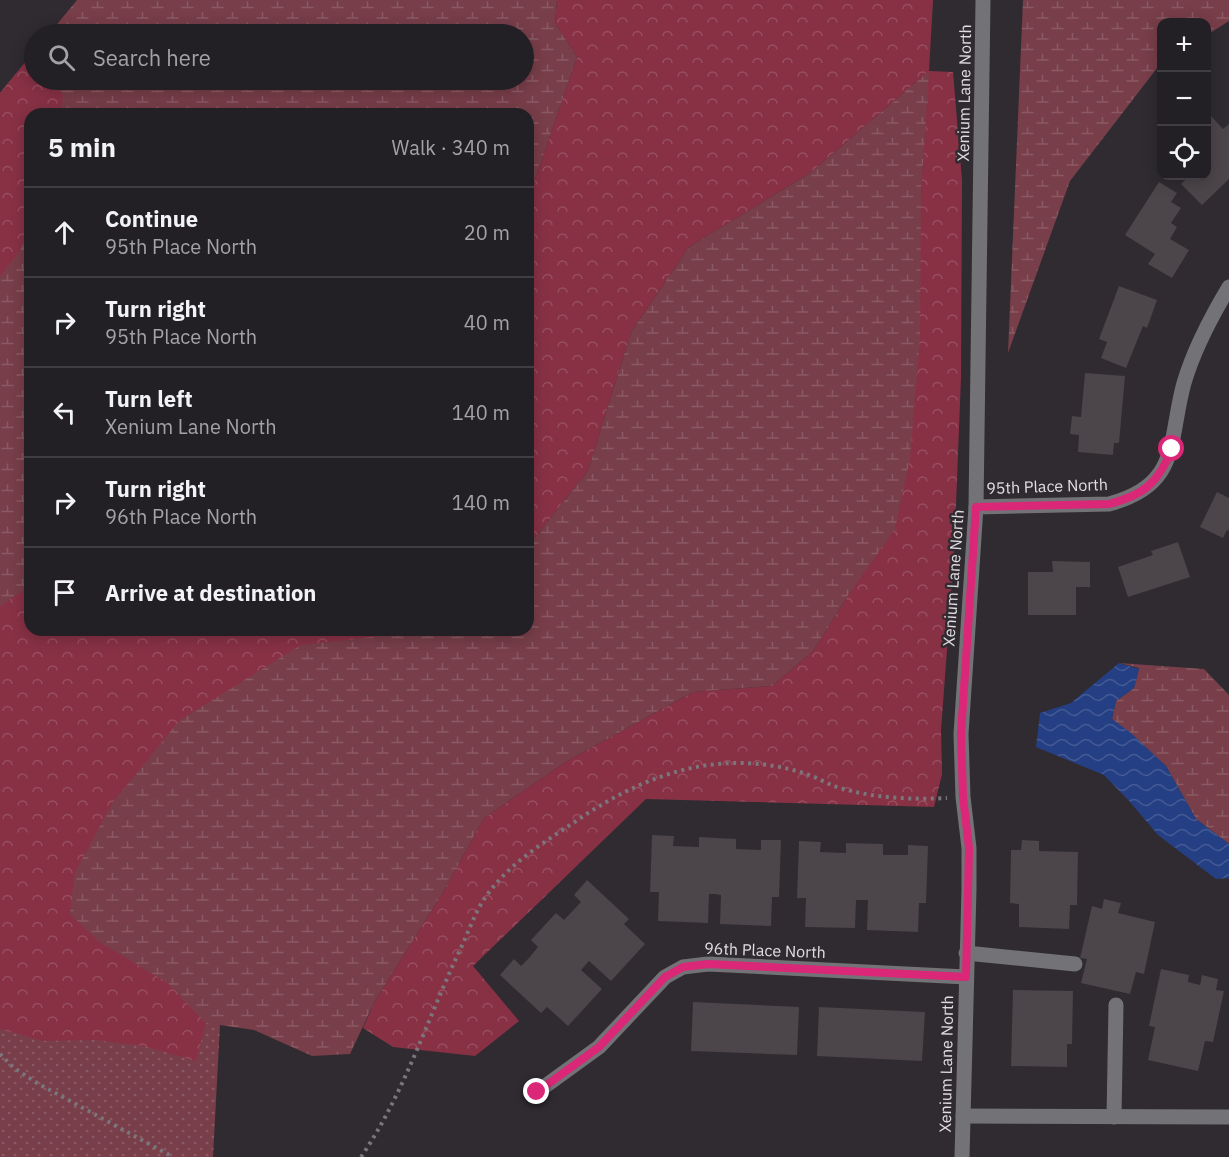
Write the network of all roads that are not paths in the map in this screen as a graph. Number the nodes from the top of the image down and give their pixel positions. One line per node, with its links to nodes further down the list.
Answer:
1 (983, 0): 3 (street, Xenium Lane North)
2 (1229, 287): 3 (street, 95th Place North)
3 (976, 507): 4 (street, Xenium Lane North)
4 (966, 952): 5 (street); 6 (street, Xenium Lane North)
5 (1075, 964)
6 (966, 977): 8 (street, 96th Place North); 9 (street, Xenium Lane North)
7 (1116, 1005): 10 (street)
8 (537, 1092)
9 (963, 1116): 10 (street); 12 (street, Xenium Lane North)
10 (1114, 1117): 11 (street)
11 (1229, 1117)
12 (962, 1157)

